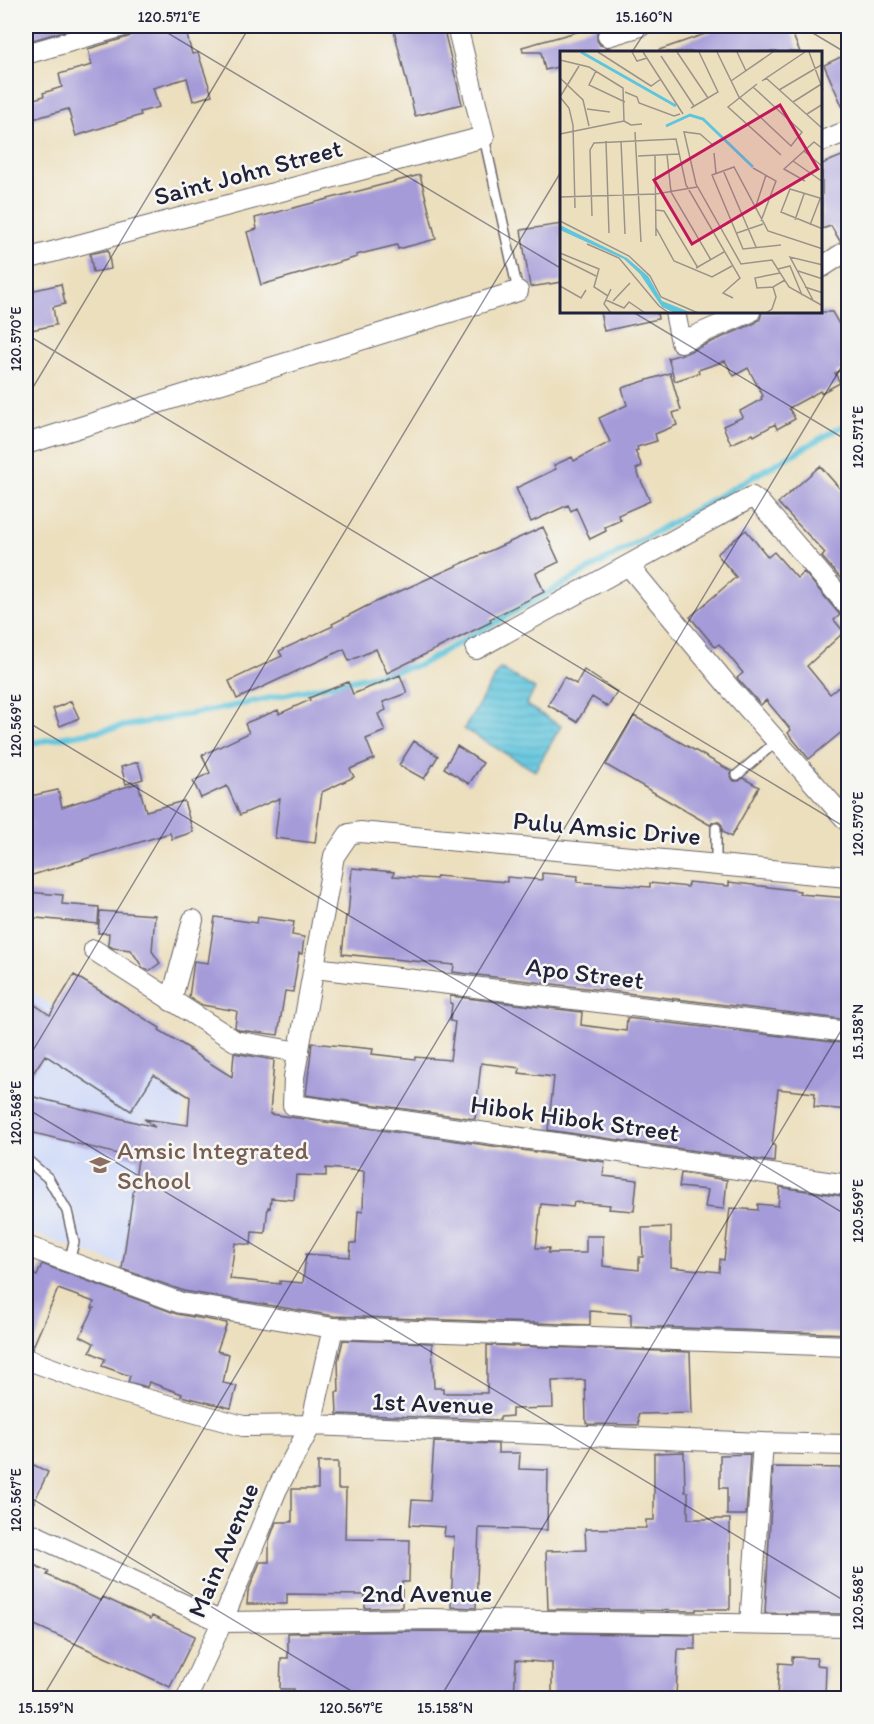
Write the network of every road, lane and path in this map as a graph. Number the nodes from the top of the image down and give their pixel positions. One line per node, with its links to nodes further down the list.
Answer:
1 (124, 26): 5 (street)
2 (457, 26): 7 (street)
3 (641, 26): 4 (street)
4 (609, 38)
5 (26, 54)
6 (849, 131): 8 (street)
7 (484, 137): 10 (street, Saint John Street); 12 (lane)
8 (823, 141)
9 (849, 250): 11 (street)
10 (26, 260)
11 (823, 266)
12 (518, 291): 15 (street)
13 (675, 314): 14 (street)
14 (745, 314)
15 (26, 444)
16 (629, 566): 17 (street); 18 (street); 19 (street)
17 (849, 606)
18 (476, 649)
19 (777, 741): 20 (lane); 21 (street)
20 (738, 775)
21 (849, 822)
22 (716, 828): 23 (lane)
23 (716, 865): 24 (street, Pulu Amsic Drive); 27 (street, Pulu Amsic Drive)
24 (849, 877)
25 (193, 920): 28 (street)
26 (94, 950): 28 (street)
27 (315, 968): 29 (street, Apo Street); 30 (street)
28 (171, 1001): 30 (street)
29 (849, 1032)
30 (299, 1052): 32 (street, Hibok Hibok Street)
31 (26, 1159): 34 (lane)
32 (849, 1185)
33 (26, 1246): 34 (street)
34 (69, 1262): 35 (street)
35 (333, 1328): 36 (street); 38 (street, Main Avenue)
36 (849, 1346)
37 (26, 1359): 38 (street, 1st Avenue)
38 (311, 1425): 39 (street, 1st Avenue); 42 (street, Main Avenue)
39 (763, 1443): 40 (street, 1st Avenue); 43 (street)
40 (849, 1445)
41 (26, 1531): 42 (street, 2nd Avenue)
42 (222, 1622): 43 (street, 2nd Avenue); 45 (street, Main Avenue)
43 (750, 1624): 44 (street, 2nd Avenue)
44 (849, 1626)
45 (187, 1698)

